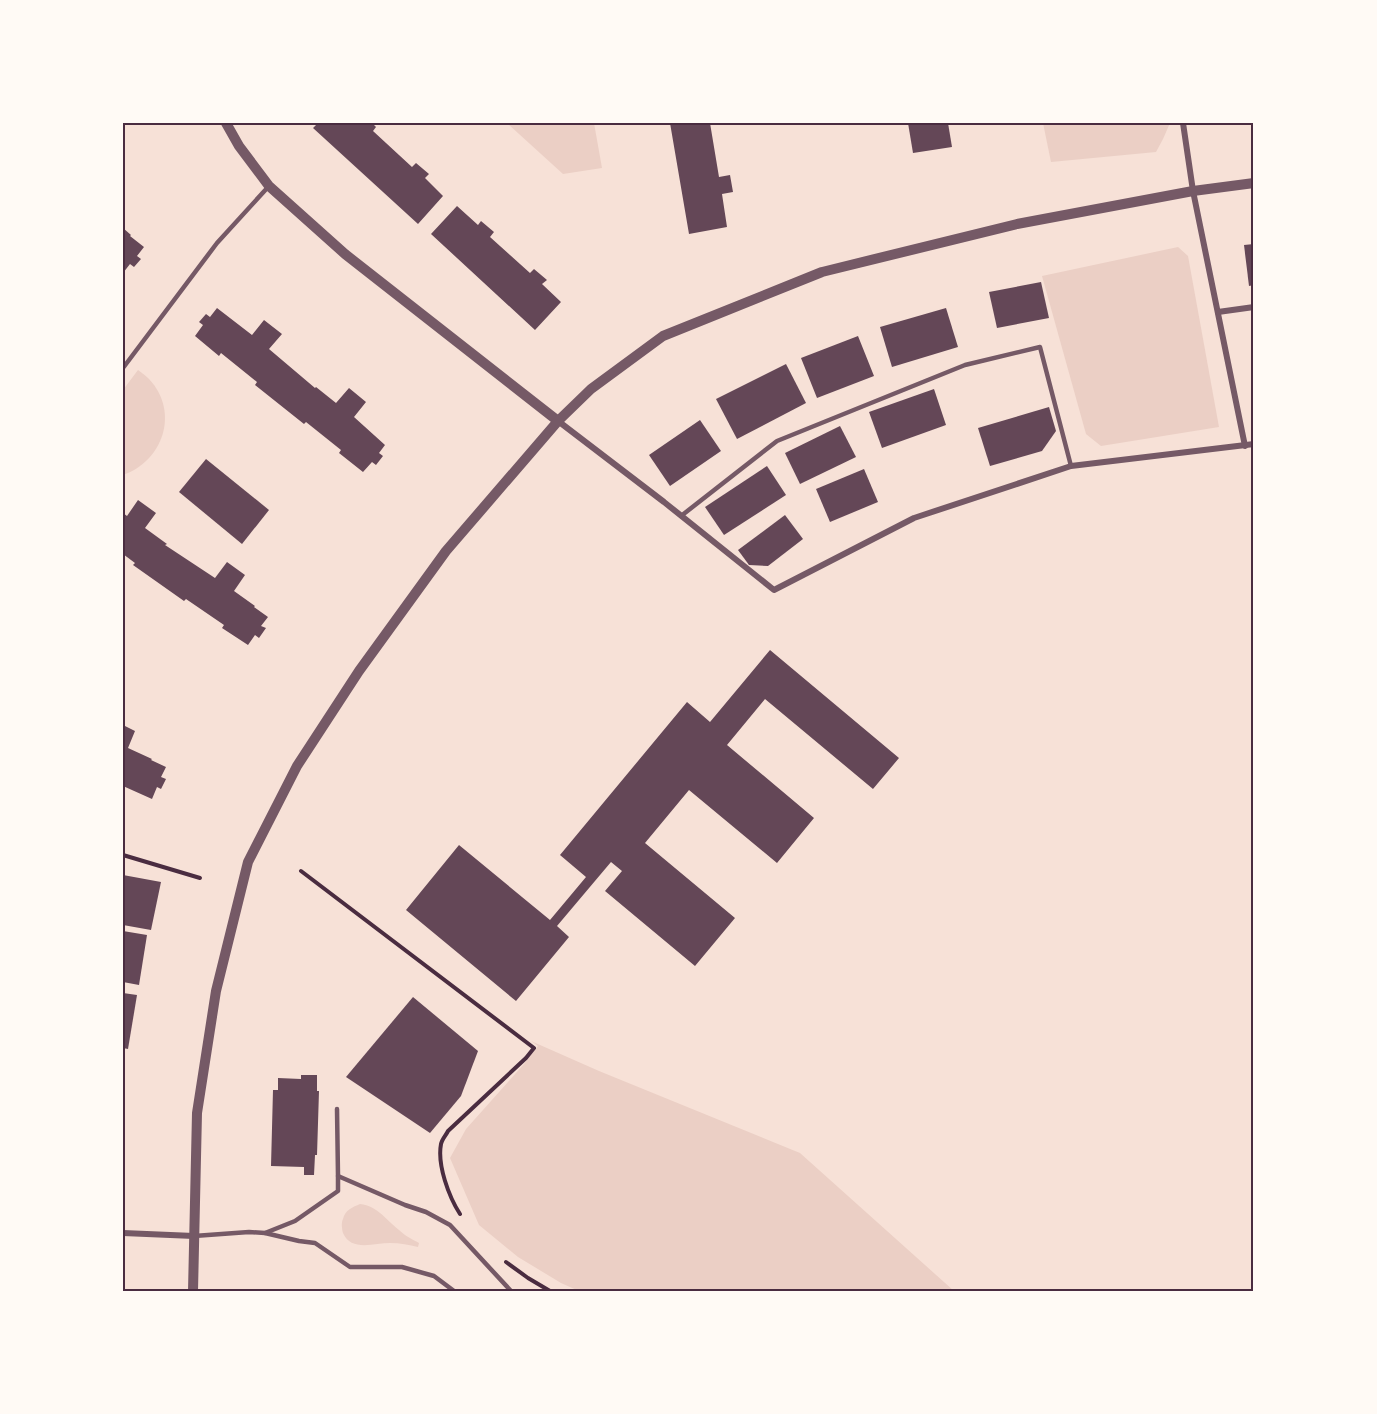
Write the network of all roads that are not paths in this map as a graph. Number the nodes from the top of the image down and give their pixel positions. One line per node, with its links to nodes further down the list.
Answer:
1 (226, 123): 4 (street)
2 (1183, 123): 5 (street)
3 (1254, 183): 5 (street)
4 (269, 186): 8 (lane); 9 (street)
5 (1193, 191): 7 (street); 9 (street)
6 (1254, 307): 7 (street)
7 (1218, 312): 11 (street)
8 (123, 368)
9 (558, 421): 13 (street); 18 (street)
10 (1254, 444): 11 (street)
11 (1245, 446): 12 (street)
12 (1071, 466): 13 (street); 13 (lane)
13 (681, 516)
14 (337, 1109): 15 (lane)
15 (338, 1176): 17 (lane); 21 (lane)
16 (123, 1233): 18 (street)
17 (265, 1233): 18 (lane); 20 (lane)
18 (194, 1236): 19 (street)
19 (193, 1291)
20 (454, 1291)
21 (511, 1291)

